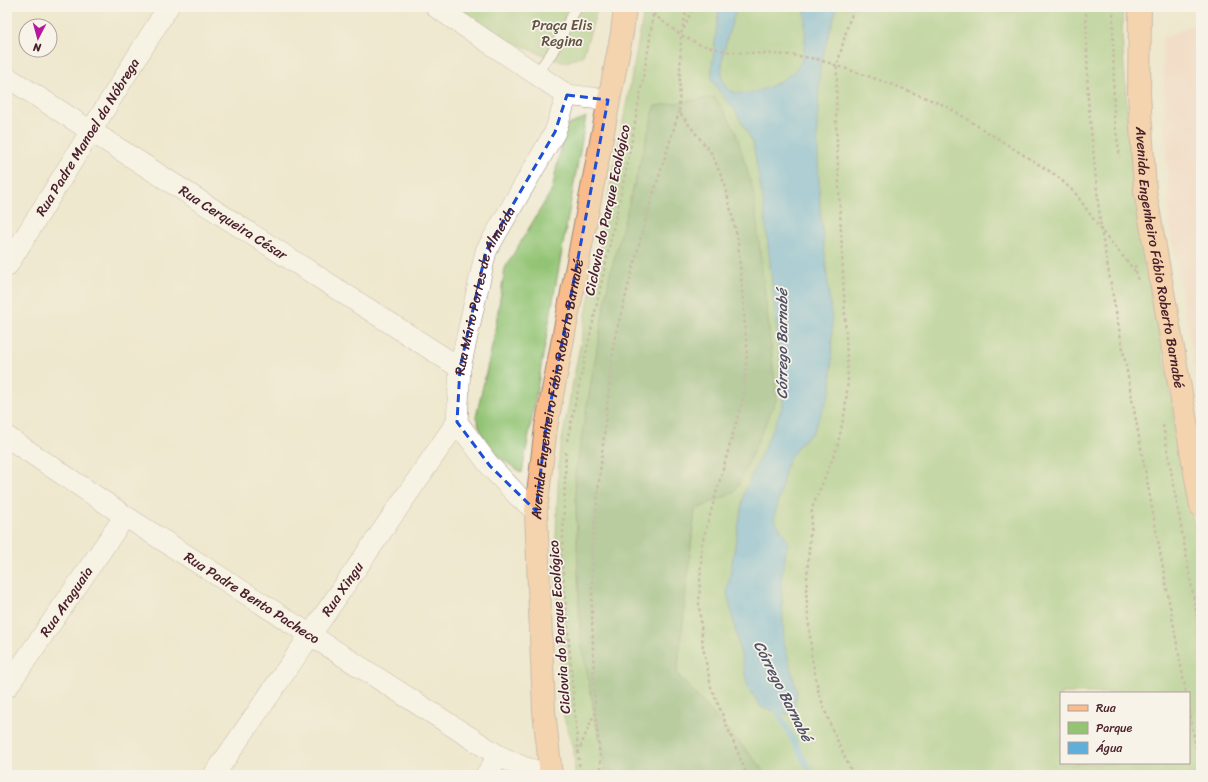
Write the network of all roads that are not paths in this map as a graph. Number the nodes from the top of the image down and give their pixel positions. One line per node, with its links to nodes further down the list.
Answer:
1 (168, 7): 10 (street, Rua Padre Manoel da Nóbrega)
2 (436, 7): 6 (street)
3 (577, 7): 6 (lane)
4 (625, 7): 9 (main road, Avenida Engenheiro Fábio Roberto Barnabé)
5 (1140, 7): 15 (main road, Avenida Engenheiro Fábio Roberto Barnabé)
6 (536, 74): 8 (street)
7 (7, 77): 10 (street, Rua Cerqueira César)
8 (567, 95): 9 (street); 12 (street, Rua Mário Portes de Almeida)
9 (608, 100): 16 (main road, Avenida Engenheiro Fábio Roberto Barnabé)
10 (92, 132): 11 (street, Rua Padre Manoel da Nóbrega); 12 (street, Rua Cerqueira César)
11 (7, 266)
12 (460, 368): 13 (street, Rua Mário Portes de Almeida)
13 (457, 422): 16 (street); 18 (street, Rua Xingu)
14 (7, 437): 17 (street, Rua Padre Bento Pacheco)
15 (1201, 506)
16 (536, 511): 23 (main road, Avenida Engenheiro Fábio Roberto Barnabé)
17 (125, 516): 18 (street, Rua Padre Bento Pacheco); 19 (street, Rua Araguaia)
18 (310, 634): 20 (street, Rua Padre Bento Pacheco); 21 (street, Rua Xingu)
19 (7, 687)
20 (499, 756): 22 (street); 23 (street, Rua Padre Bento Pacheco)
21 (214, 775)
22 (486, 775)
23 (551, 775)

